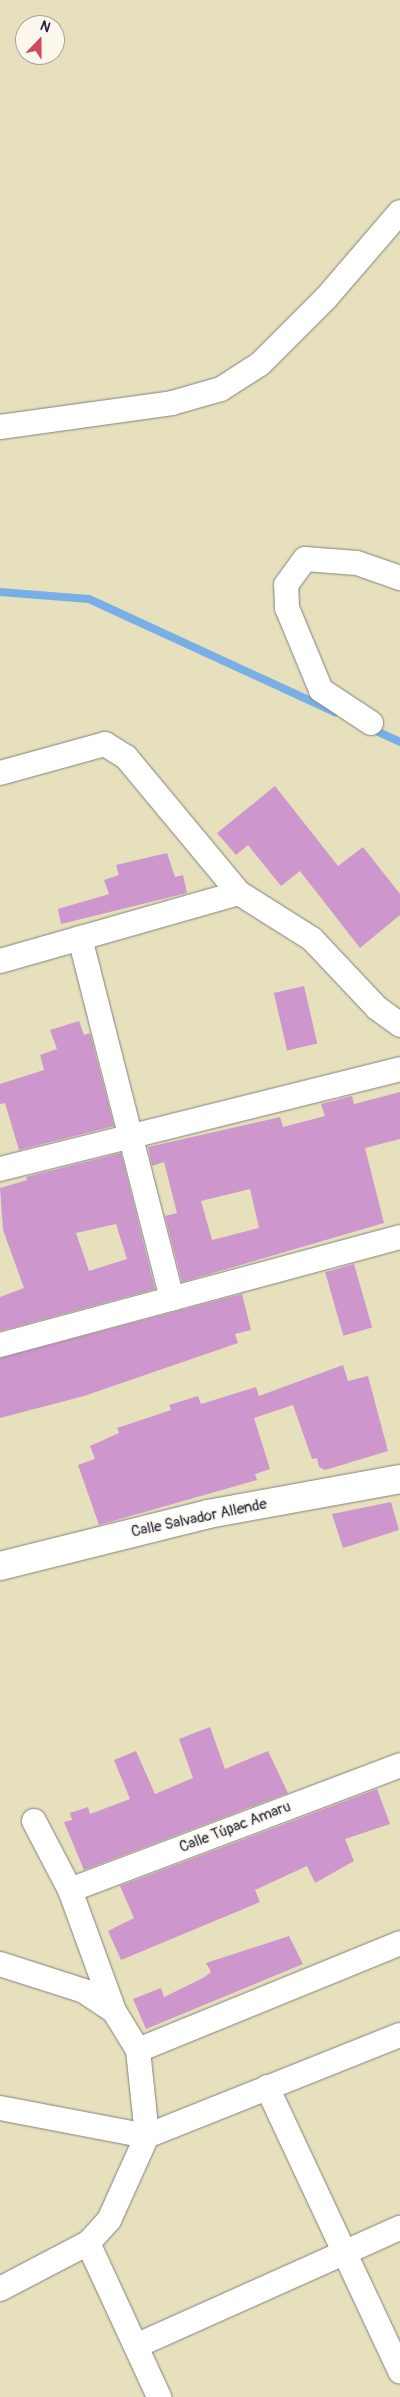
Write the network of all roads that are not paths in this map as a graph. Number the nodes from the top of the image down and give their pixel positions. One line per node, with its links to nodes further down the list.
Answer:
1 (400, 212): 2 (street)
2 (0, 427)
3 (400, 578): 4 (street)
4 (371, 723)
5 (0, 773): 6 (street)
6 (239, 893): 7 (street); 9 (street)
7 (80, 938): 8 (street); 11 (street)
8 (0, 960)
9 (400, 1025)
10 (400, 1069): 11 (street)
11 (130, 1138): 12 (street); 14 (street)
12 (0, 1169)
13 (400, 1237): 14 (street)
14 (172, 1298): 15 (street)
15 (0, 1345)
16 (400, 1478): 17 (street, Calle Salvador Allende)
17 (0, 1566)
18 (400, 1765): 20 (street, Calle Túpac Amaru)
19 (34, 1821): 20 (street)
20 (70, 1890): 23 (street)
21 (400, 1943): 25 (street)
22 (0, 1964): 23 (street)
23 (114, 2011): 25 (street)
24 (400, 2034): 26 (street)
25 (138, 2050): 28 (street)
26 (267, 2087): 28 (street); 31 (street)
27 (0, 2108): 28 (street)
28 (147, 2136): 30 (street)
29 (400, 2228): 31 (street)
30 (88, 2243): 32 (street); 33 (street)
31 (345, 2253): 33 (street); 34 (street)
32 (0, 2289)
33 (138, 2345): 35 (street)
34 (400, 2371)
35 (160, 2397)

